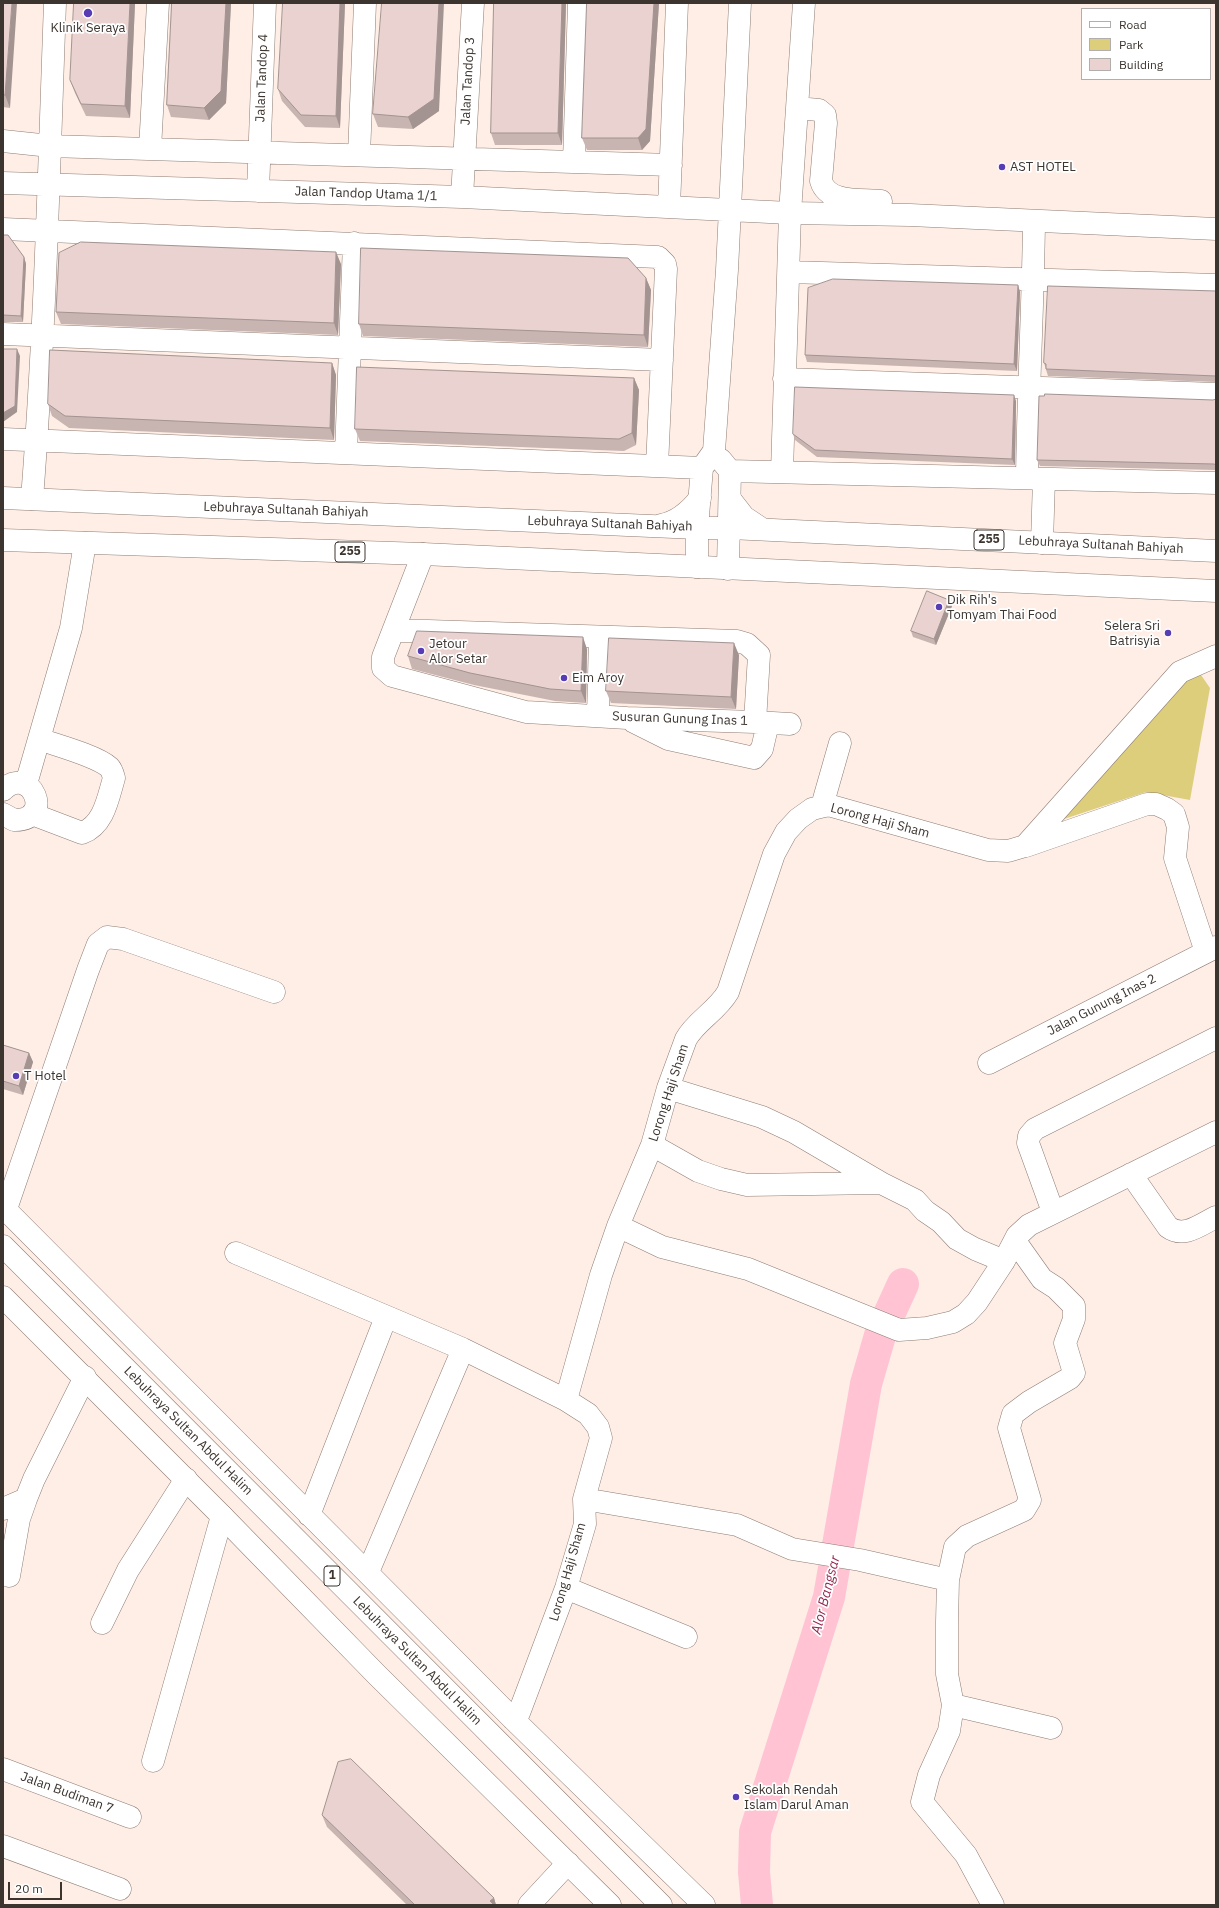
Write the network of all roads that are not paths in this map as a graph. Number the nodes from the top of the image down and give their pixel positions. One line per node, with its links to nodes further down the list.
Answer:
1 (55, 3): 12 (street)
2 (158, 3): 13 (street)
3 (265, 3): 14 (street, Jalan Tandop 4)
4 (366, 3): 15 (street)
5 (473, 3): 16 (street, Jalan Tandop 3)
6 (579, 3): 17 (street)
7 (677, 3): 18 (street)
8 (740, 3): 24 (street)
9 (804, 3): 10 (street)
10 (797, 108): 25 (street); 26 (street)
11 (3, 141): 12 (street)
12 (50, 146): 13 (street); 20 (street)
13 (150, 148): 14 (street)
14 (259, 152): 15 (street); 21 (street, Jalan Tandop 4)
15 (359, 155): 16 (street)
16 (464, 159): 17 (street); 22 (street, Jalan Tandop 3)
17 (574, 162): 18 (street)
18 (671, 165): 23 (street)
19 (3, 183): 20 (street, Jalan Tandop Utama 1/1)
20 (48, 185): 21 (street, Jalan Tandop Utama 1/1); 30 (street)
21 (258, 191): 22 (street, Jalan Tandop Utama 1/1)
22 (462, 197): 23 (street, Jalan Tandop Utama 1/1)
23 (669, 207): 24 (street, Jalan Tandop Utama 1/1)
24 (729, 210): 25 (street, Jalan Tandop Utama 1/1); 45 (street)
25 (790, 213): 26 (street, Jalan Tandop Utama 1/1); 32 (street)
26 (910, 215): 27 (street, Jalan Tandop Utama 1/1)
27 (1034, 222): 29 (street, Jalan Tandop Utama 1/1); 33 (street)
28 (3, 229): 30 (street)
29 (1216, 229)
30 (47, 231): 31 (street); 36 (street)
31 (354, 243): 37 (street); 38 (street)
32 (789, 272): 33 (street); 39 (street)
33 (1033, 279): 34 (street); 40 (street)
34 (1216, 284)
35 (3, 334): 36 (street)
36 (42, 336): 37 (street); 43 (street)
37 (350, 348): 38 (street); 44 (street)
38 (662, 360): 46 (street)
39 (784, 379): 40 (street); 48 (street)
40 (1028, 388): 41 (street); 49 (street)
41 (1216, 394)
42 (3, 439): 43 (street)
43 (37, 441): 44 (street); 54 (street)
44 (346, 453): 46 (street)
45 (708, 459): 46 (street); 47 (street); 52 (street)
46 (657, 466)
47 (730, 471): 48 (street); 53 (street)
48 (782, 472): 49 (street)
49 (1036, 479): 50 (street); 60 (street)
50 (1216, 483)
51 (3, 498): 54 (street, Lebuhraya Sultanah Bahiyah / 255)
52 (700, 498): 55 (street); 56 (street)
53 (730, 499): 57 (street); 58 (street)
54 (32, 500): 55 (street, Lebuhraya Sultanah Bahiyah / 255)
55 (654, 526): 56 (street, Lebuhraya Sultanah Bahiyah / 255)
56 (697, 528): 57 (street, Lebuhraya Sultanah Bahiyah / 255); 64 (street)
57 (730, 528): 58 (street, Lebuhraya Sultanah Bahiyah / 255); 65 (street)
58 (762, 529): 60 (street, Lebuhraya Sultanah Bahiyah / 255)
59 (3, 540): 61 (street, 255)
60 (1042, 542): 62 (street, Lebuhraya Sultanah Bahiyah / 255)
61 (85, 543): 63 (street, 255); 74 (street)
62 (1216, 551)
63 (423, 554): 64 (street, 255); 67 (street)
64 (697, 567): 65 (street, 255)
65 (728, 569): 66 (street, 255)
66 (1216, 591)
67 (393, 631): 68 (street, Susuran Gunung Inas 1); 70 (street, Susuran Gunung Inas 1)
68 (600, 637): 70 (street); 72 (street, Susuran Gunung Inas 1)
69 (1216, 656): 81 (street)
70 (598, 716): 71 (street, Susuran Gunung Inas 1)
71 (627, 718): 72 (street, Susuran Gunung Inas 1); 72 (street)
72 (761, 723): 73 (street)
73 (790, 724)
74 (39, 739): 76 (street); 80 (street)
75 (840, 742): 78 (street)
76 (26, 784): 77 (street); 80 (street)
77 (3, 790)
78 (826, 806): 81 (street, Lorong Haji Sham); 86 (street, Lorong Haji Sham)
79 (3, 814): 80 (street)
80 (32, 814)
81 (1025, 846): 82 (street, Lorong Haji Sham)
82 (1211, 950): 85 (street, Jalan Gunung Inas 2)
83 (274, 992): 91 (street)
84 (1216, 1038): 92 (street)
85 (989, 1063)
86 (668, 1088): 88 (street, Lorong Haji Sham); 90 (street)
87 (1216, 1132): 89 (street)
88 (652, 1145): 90 (street); 94 (street, Lorong Haji Sham)
89 (1130, 1174): 92 (street); 93 (street)
90 (882, 1183): 98 (street)
91 (4, 1208): 108 (street)
92 (1053, 1212): 95 (street)
93 (1216, 1217)
94 (618, 1226): 98 (street); 103 (street, Lorong Haji Sham)
95 (1015, 1241): 98 (street); 112 (street)
96 (3, 1246): 127 (street, Lebuhraya Sultan Abdul Halim / 1)
97 (236, 1253): 100 (street)
98 (1004, 1261)
99 (3, 1297): 102 (street)
100 (386, 1317): 101 (street); 108 (street)
101 (463, 1349): 103 (street); 110 (street)
102 (85, 1377): 104 (street); 105 (street)
103 (566, 1400): 106 (street, Lorong Haji Sham)
104 (186, 1479): 109 (street); 114 (street)
105 (26, 1499): 107 (street); 111 (street)
106 (584, 1499): 112 (street); 113 (street, Lorong Haji Sham)
107 (3, 1509)
108 (309, 1515): 110 (street)
109 (222, 1516): 119 (street); 123 (street)
110 (368, 1572): 117 (street)
111 (9, 1576)
112 (948, 1580): 116 (street)
113 (566, 1588): 115 (street); 117 (street, Lorong Haji Sham)
114 (102, 1623)
115 (686, 1638)
116 (953, 1705): 118 (street); 129 (street)
117 (513, 1719): 128 (street)
118 (1051, 1728)
119 (153, 1761)
120 (3, 1769): 121 (street, Jalan Budiman 7)
121 (130, 1817)
122 (3, 1846): 124 (street)
123 (568, 1863): 125 (street); 126 (street)
124 (120, 1889)
125 (529, 1905)
126 (610, 1905)
127 (661, 1905)
128 (704, 1905)
129 (993, 1905)

